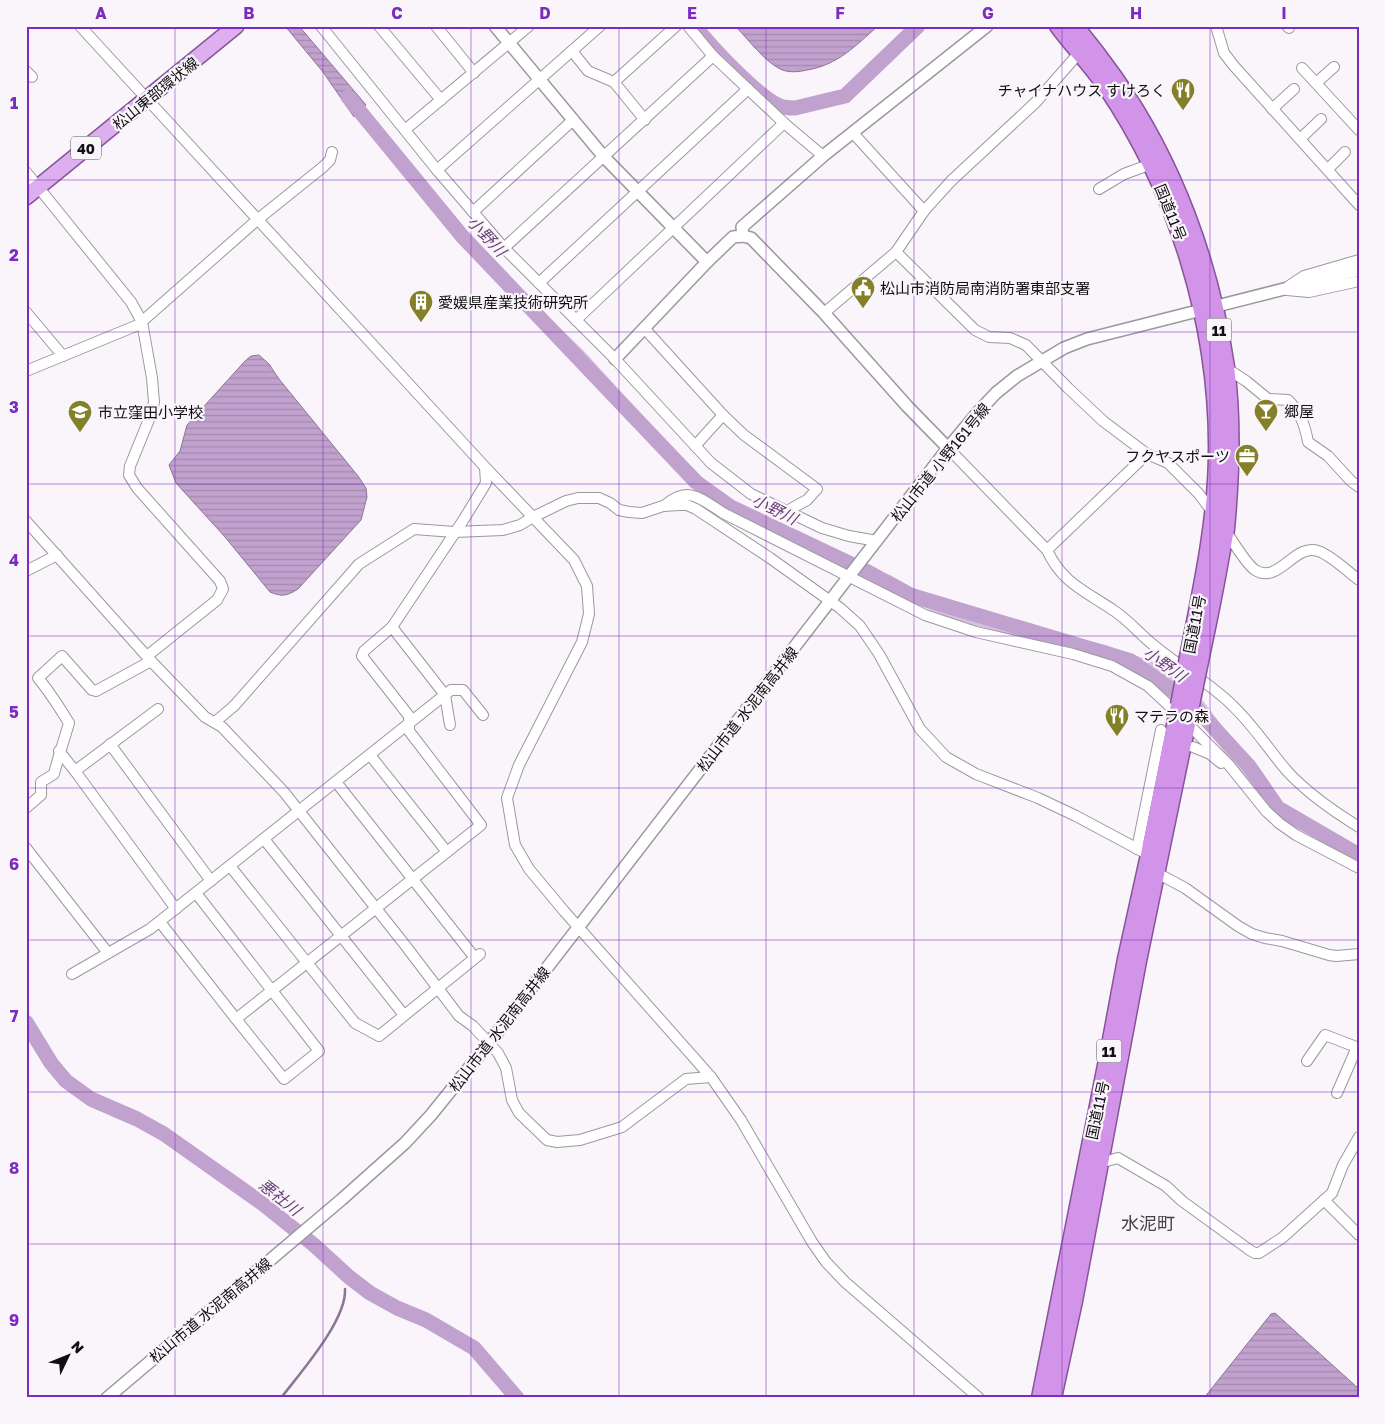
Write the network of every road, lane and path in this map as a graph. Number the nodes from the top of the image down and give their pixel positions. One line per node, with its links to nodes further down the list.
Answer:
1 (80, 26): 27 (street)
2 (236, 26): 27 (main road, 松山東部環状線 / 40)
3 (321, 26): 34 (street)
4 (379, 26): 28 (street)
5 (436, 26): 21 (street)
6 (495, 26): 15 (street)
7 (529, 26): 15 (street)
8 (600, 26): 16 (street)
9 (676, 26): 23 (street)
10 (688, 26): 18 (street)
11 (987, 26): 36 (street)
12 (1058, 26): 17 (highway, 国道11号 / 11)
13 (1075, 26): 42 (highway, 国道11号 / 11)
14 (1216, 26): 29 (street)
15 (509, 44): 21 (street); 22 (street)
16 (572, 51): 22 (street); 23 (street)
17 (1079, 53): 42 (highway, 国道11号 / 11); 51 (street)
18 (713, 56): 25 (street); 32 (street)
19 (1334, 67): 24 (street)
20 (1302, 68): 24 (street)
21 (474, 73): 28 (street)
22 (539, 80): 31 (street); 44 (street)
23 (614, 82): 32 (street)
24 (1316, 83): 35 (street)
25 (748, 89): 33 (street); 48 (street)
26 (1294, 89): 29 (street)
27 (146, 100): 46 (main road, 松山東部環状線 / 40); 53 (street)
28 (441, 100): 34 (street)
29 (1272, 109): 37 (street)
30 (1321, 119): 37 (street)
31 (573, 120): 41 (street); 52 (street)
32 (645, 120): 41 (street)
33 (784, 123): 40 (street); 54 (street)
34 (406, 129): 44 (street)
35 (1359, 130)
36 (853, 133): 40 (street); 51 (street)
37 (1300, 139): 43 (street)
38 (332, 152): 53 (street)
39 (1345, 152): 43 (street)
40 (823, 156): 55 (street)
41 (604, 157): 48 (street); 56 (street)
42 (1156, 162): 47 (street); 64 (highway, 国道11号 / 11)
43 (1328, 169): 50 (street)
44 (437, 170): 52 (street)
45 (26, 172): 46 (street)
46 (39, 187): 49 (main road, 松山東部環状線 / 40); 68 (street)
47 (1100, 189)
48 (638, 192): 54 (street); 62 (street)
49 (26, 197)
50 (1357, 199)
51 (924, 211): 57 (street)
52 (473, 212): 56 (street)
53 (257, 220): 68 (street); 79 (street)
54 (672, 227): 59 (street); 67 (street)
55 (743, 236): 59 (street); 66 (street)
56 (504, 248): 62 (street)
57 (896, 252): 66 (street); 72 (street)
58 (1359, 260): 63 (street)
59 (706, 262): 69 (street)
60 (1359, 270): 63 (street, 松山市道 小野161号線)
61 (1359, 281): 63 (street)
62 (539, 283): 67 (street)
63 (1281, 290): 64 (street, 松山市道 小野161号線)
64 (1208, 308): 72 (street, 松山市道 小野161号線); 73 (highway, 国道11号 / 11)
65 (26, 312): 70 (street)
66 (824, 313): 77 (street)
67 (576, 320): 71 (street)
68 (142, 322): 70 (street); 96 (street)
69 (644, 328): 71 (street); 75 (street)
70 (63, 356): 74 (street)
71 (615, 359): 76 (street)
72 (1042, 360): 77 (street, 松山市道 小野161号線); 78 (street)
73 (1219, 369): 80 (street); 83 (highway, 国道11号 / 11); 86 (highway, 国道11号 / 11)
74 (26, 371)
75 (722, 415): 76 (street); 82 (street)
76 (695, 446): 82 (street)
77 (948, 448): 88 (street, 松山市道 小野161号線); 89 (street)
78 (1147, 454): 83 (street); 89 (street)
79 (485, 467): 84 (street); 87 (street)
80 (1359, 487)
81 (663, 506): 84 (street); 92 (street); 94 (street)
82 (787, 512): 88 (street)
83 (1213, 512): 86 (street); 97 (highway, 国道11号 / 11)
84 (533, 517): 87 (street); 129 (street)
85 (26, 521): 90 (street)
86 (1226, 531): 93 (street); 97 (highway, 国道11号 / 11)
87 (454, 532): 95 (street); 102 (street)
88 (877, 541): 92 (street, 松山市道 小野161号線)
89 (1047, 550): 115 (street)
90 (56, 555): 91 (street); 96 (street)
91 (26, 571)
92 (850, 575): 94 (street, 松山市道 小野161号線); 100 (street)
93 (1359, 580)
94 (830, 601): 119 (street); 129 (street, 松山市道 水泥南高井線)
95 (392, 627): 98 (street); 103 (street)
96 (149, 659): 102 (street); 108 (street)
97 (1193, 662): 100 (highway, 国道11号 / 11, bridge)
98 (445, 695): 101 (street); 103 (street); 104 (street)
99 (158, 709): 106 (street)
100 (1183, 714): 110 (street); 119 (highway, 国道11号 / 11); 122 (highway, 国道11号 / 11)
101 (483, 715)
102 (215, 722): 114 (street)
103 (408, 725): 109 (street); 118 (street)
104 (450, 725)
105 (1161, 730): 119 (street)
106 (110, 744): 111 (street); 124 (street)
107 (1193, 747): 110 (street)
108 (59, 751): 111 (street); 113 (street)
109 (370, 755): 112 (street); 118 (street)
110 (1229, 765): 121 (street)
111 (75, 771): 126 (street)
112 (336, 782): 114 (street); 123 (street)
113 (26, 808)
114 (298, 812): 116 (street); 127 (street)
115 (1359, 827)
116 (264, 839): 120 (street); 130 (street)
117 (26, 848): 131 (street)
118 (448, 852): 123 (street)
119 (1143, 852): 122 (street); 145 (highway, 国道11号 / 11)
120 (230, 866): 124 (street); 133 (street)
121 (1359, 868)
122 (1157, 872): 132 (street); 145 (highway, 国道11号 / 11)
123 (413, 880): 127 (street); 135 (street)
124 (211, 881): 125 (street)
125 (196, 893): 126 (street); 136 (street)
126 (176, 909): 128 (street)
127 (376, 909): 130 (street); 135 (street)
128 (160, 922): 131 (street); 138 (street)
129 (578, 927): 139 (street, 松山市道 水泥南高井線); 142 (street)
130 (341, 936): 133 (street); 137 (street)
131 (108, 953): 134 (street)
132 (1359, 954)
133 (307, 964): 136 (street); 137 (street)
134 (72, 974)
135 (439, 988): 137 (street); 139 (street)
136 (272, 990): 138 (street); 138 (street)
137 (404, 1016)
138 (236, 1018)
139 (489, 1044): 142 (street); 148 (street, 松山市道 水泥南高井線)
140 (1358, 1048): 141 (street); 143 (street)
141 (1307, 1061)
142 (711, 1077): 149 (street)
143 (1336, 1093)
144 (1359, 1137): 146 (street)
145 (1092, 1166): 146 (street); 150 (highway, 国道11号 / 11); 151 (highway, 国道11号 / 11)
146 (1324, 1200): 147 (street)
147 (1359, 1235)
148 (107, 1398)
149 (979, 1398)
150 (1040, 1398)
151 (1053, 1398)

